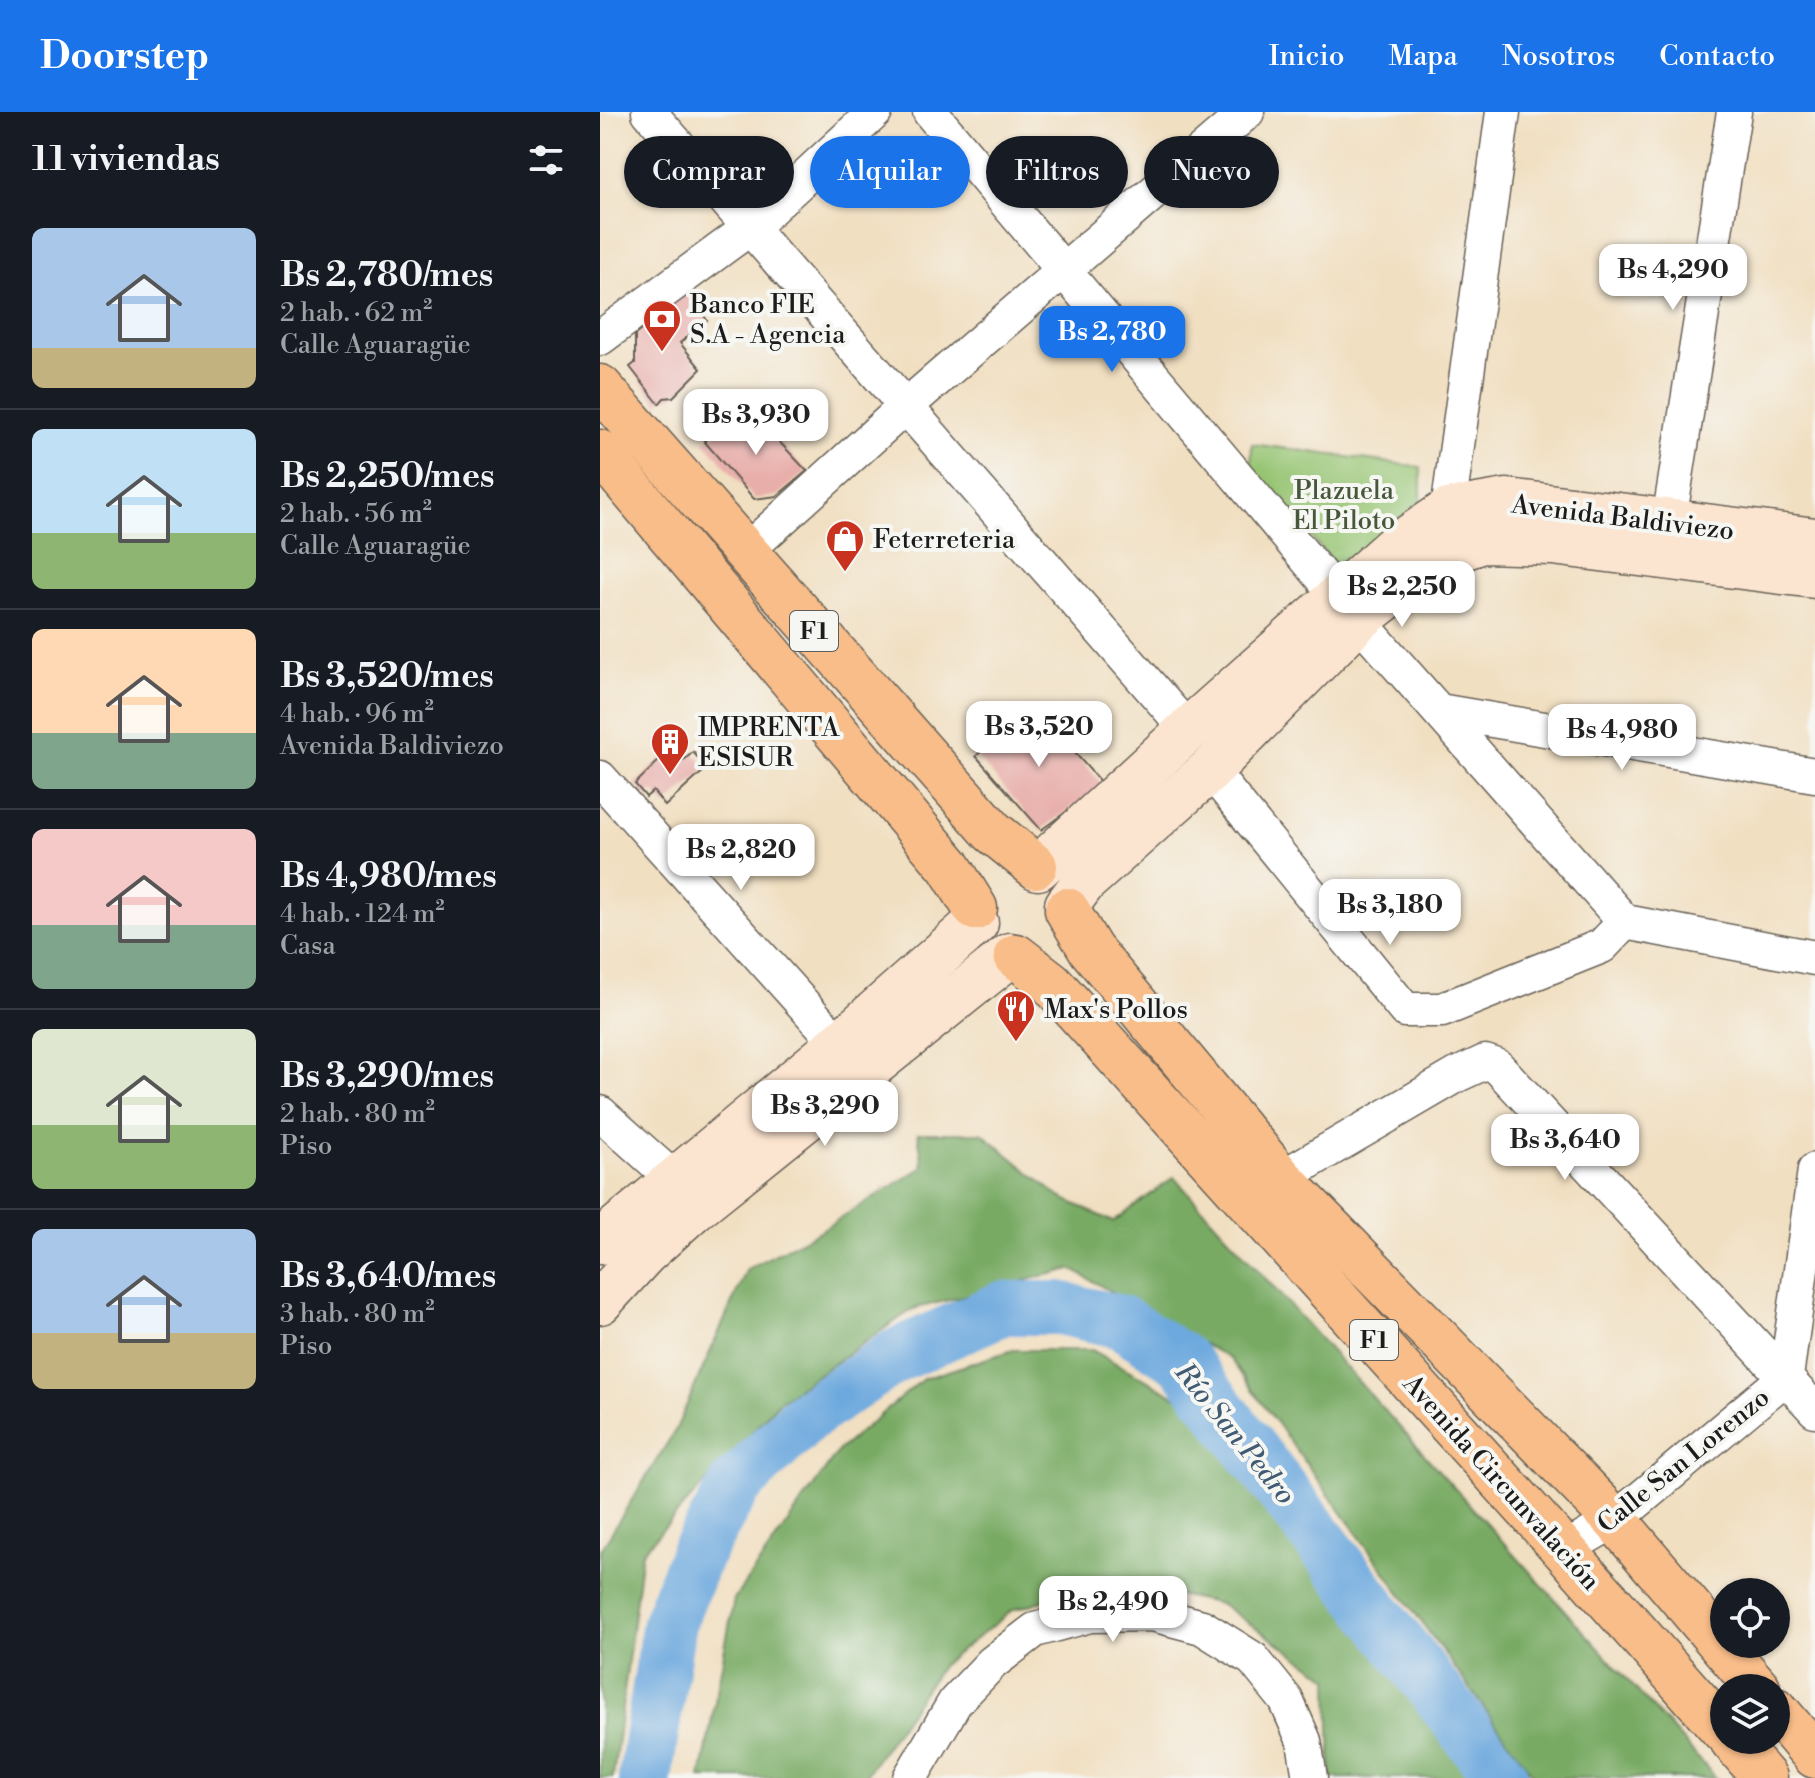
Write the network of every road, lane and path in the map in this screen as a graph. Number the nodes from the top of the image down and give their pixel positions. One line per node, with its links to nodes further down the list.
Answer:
1 (649, 112): 7 (street)
2 (875, 112): 7 (street)
3 (930, 112): 8 (street)
4 (1503, 112): 13 (street)
5 (1734, 112): 14 (street)
6 (1232, 117): 8 (street)
7 (751, 227): 9 (street); 11 (street)
8 (1062, 270): 11 (street); 18 (street)
9 (600, 338)
10 (600, 387): 16 (highway, F1)
11 (905, 407): 16 (street); 20 (street)
12 (600, 452): 26 (highway, F1)
13 (1448, 511): 14 (street, Avenida Baldiviezo); 18 (street, Avenida Baldiviezo)
14 (1669, 521): 15 (street, Avenida Baldiviezo)
15 (1815, 540)
16 (744, 553): 24 (highway, F1)
17 (1815, 576): 18 (street, Avenida Baldiviezo)
18 (1348, 608): 19 (street); 20 (street, Avenida Baldiviezo); 21 (street, Avenida Baldiviezo)
19 (1439, 711): 22 (street); 27 (street)
20 (1188, 730): 24 (street, Avenida Baldiviezo)
21 (1210, 770): 25 (street, Avenida Baldiviezo); 27 (street)
22 (1815, 775)
23 (600, 778): 30 (street)
24 (1037, 867): 25 (highway, F1); 26 (highway)
25 (1067, 908): 28 (highway); 34 (highway, Avenida Circunvalación / F1)
26 (976, 915): 28 (highway, F1); 30 (street)
27 (1625, 922): 29 (street)
28 (1013, 956): 37 (street); 41 (highway, Avenida Circunvalación / F1)
29 (1815, 958)
30 (839, 1044): 35 (street)
31 (600, 1113): 35 (street)
32 (1815, 1170): 33 (street, Calle San Lorenzo)
33 (1815, 1176): 38 (street, Calle San Lorenzo)
34 (1281, 1178): 38 (street); 40 (highway, Avenida Circunvalación / F1)
35 (675, 1180): 36 (street)
36 (600, 1242)
37 (600, 1302)
38 (1786, 1377): 39 (street); 40 (street, Calle San Lorenzo)
39 (1815, 1410)
40 (1615, 1520): 41 (street, Calle San Lorenzo); 42 (highway, Avenida Circunvalación / F1)
41 (1564, 1550): 43 (highway, Avenida Circunvalación / F1)
42 (1746, 1674)
43 (1710, 1715)
44 (1790, 1727): 46 (highway)
45 (1744, 1754): 49 (highway)
46 (1815, 1756)
47 (910, 1778): 48 (street)
48 (1310, 1778)
49 (1765, 1778)

